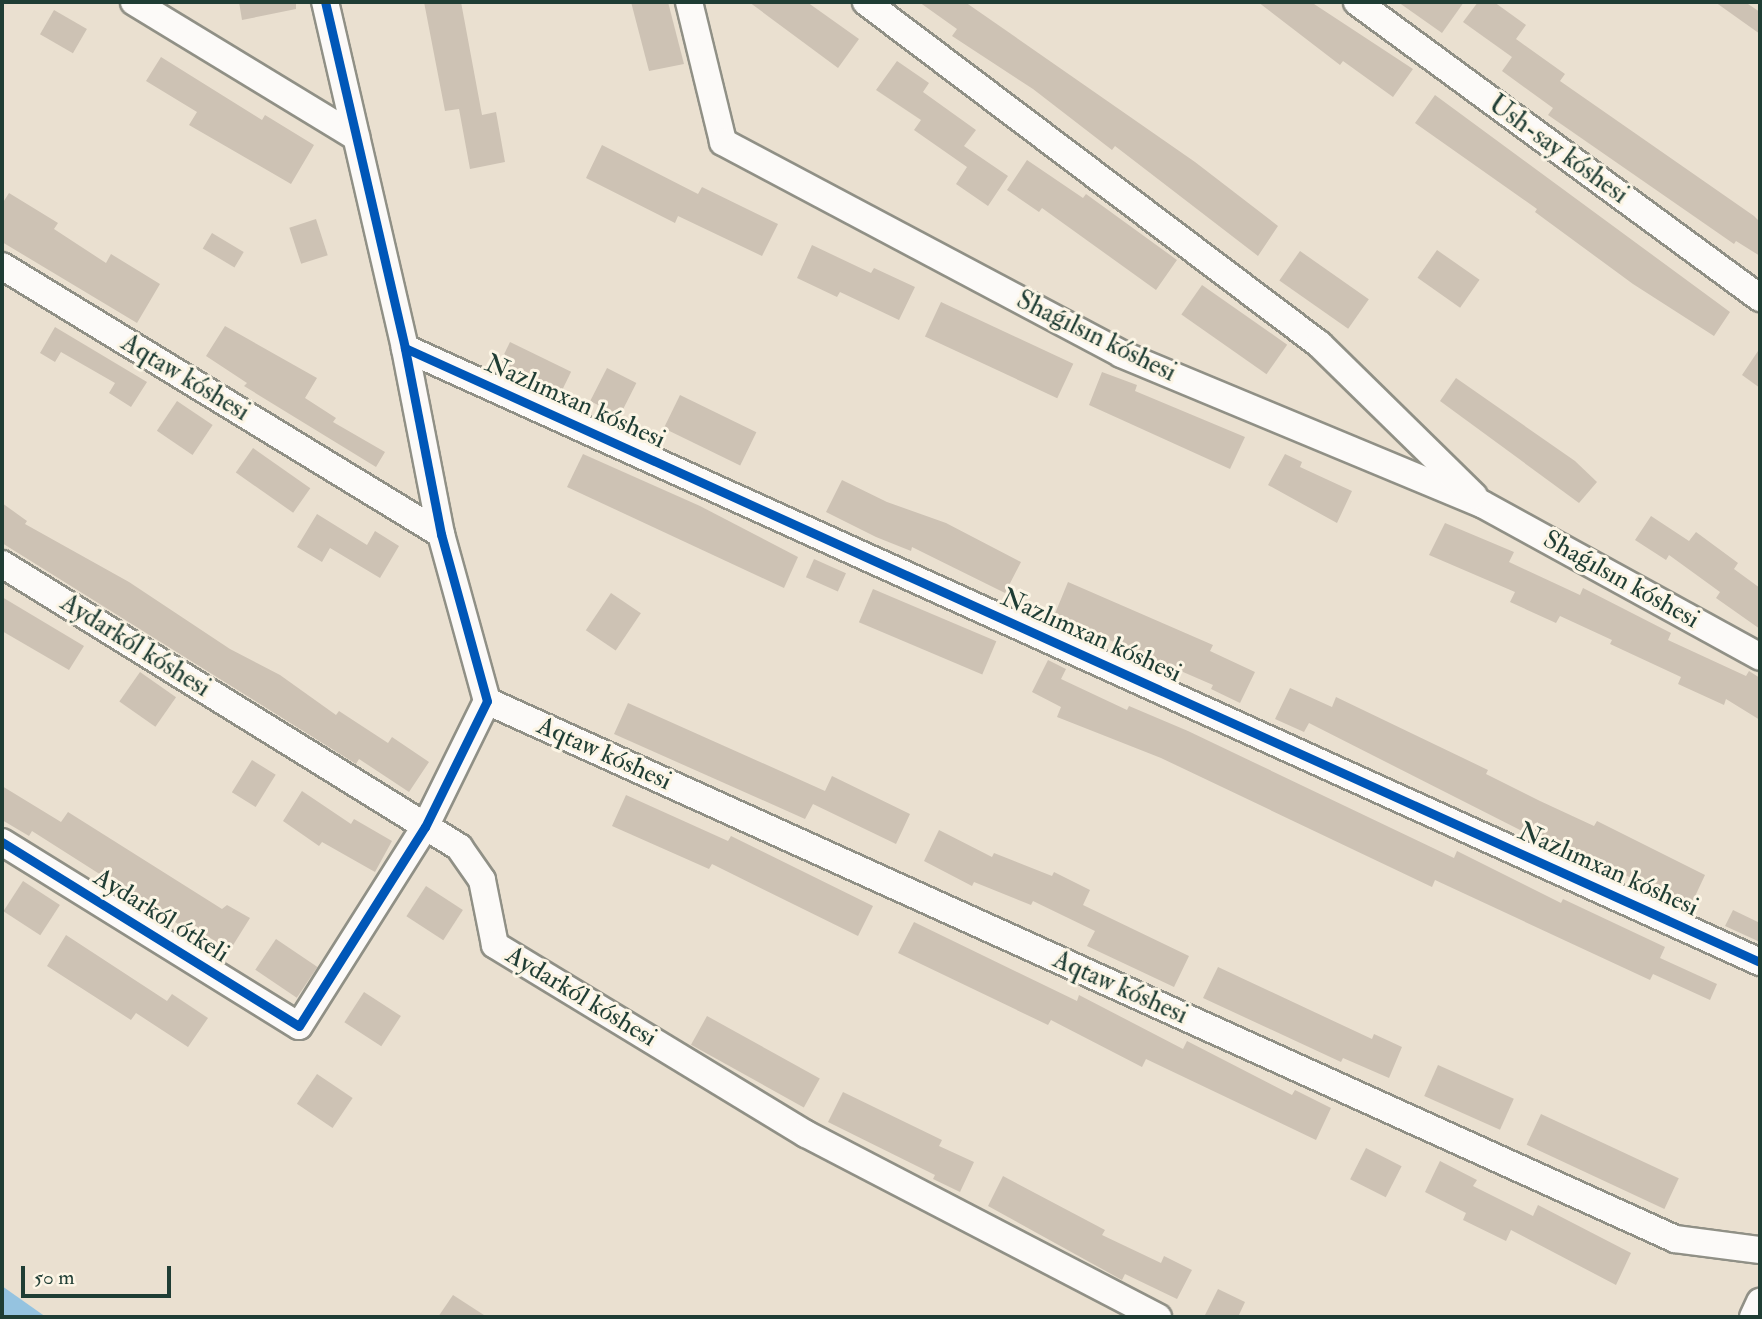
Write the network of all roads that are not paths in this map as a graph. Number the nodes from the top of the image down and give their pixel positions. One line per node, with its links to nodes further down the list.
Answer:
1 (134, 2): 6 (street)
2 (325, 2): 6 (street)
3 (689, 2): 10 (street, Shaǵılsın kóshesi)
4 (866, 2): 10 (street, Shaǵılsın kóshesi)
5 (1357, 2): 8 (street, Ush-say kóshesi)
6 (356, 137): 9 (street)
7 (2, 266): 11 (street, Aqtaw kóshesi)
8 (1760, 298)
9 (405, 348): 11 (street); 17 (street, Nazlımxan kóshesi)
10 (1482, 504): 13 (street, Shaǵılsın kóshesi)
11 (441, 534): 14 (street)
12 (2, 564): 15 (street, Aydarkól kóshesi)
13 (1760, 657)
14 (487, 701): 15 (street); 18 (street, Aqtaw kóshesi)
15 (425, 827): 16 (street, Aydarkól ótkeli); 20 (street, Aydarkól kóshesi)
16 (2, 842)
17 (1760, 962)
18 (1760, 1250)
19 (1760, 1302): 21 (street)
20 (1158, 1317)
21 (1753, 1317)

